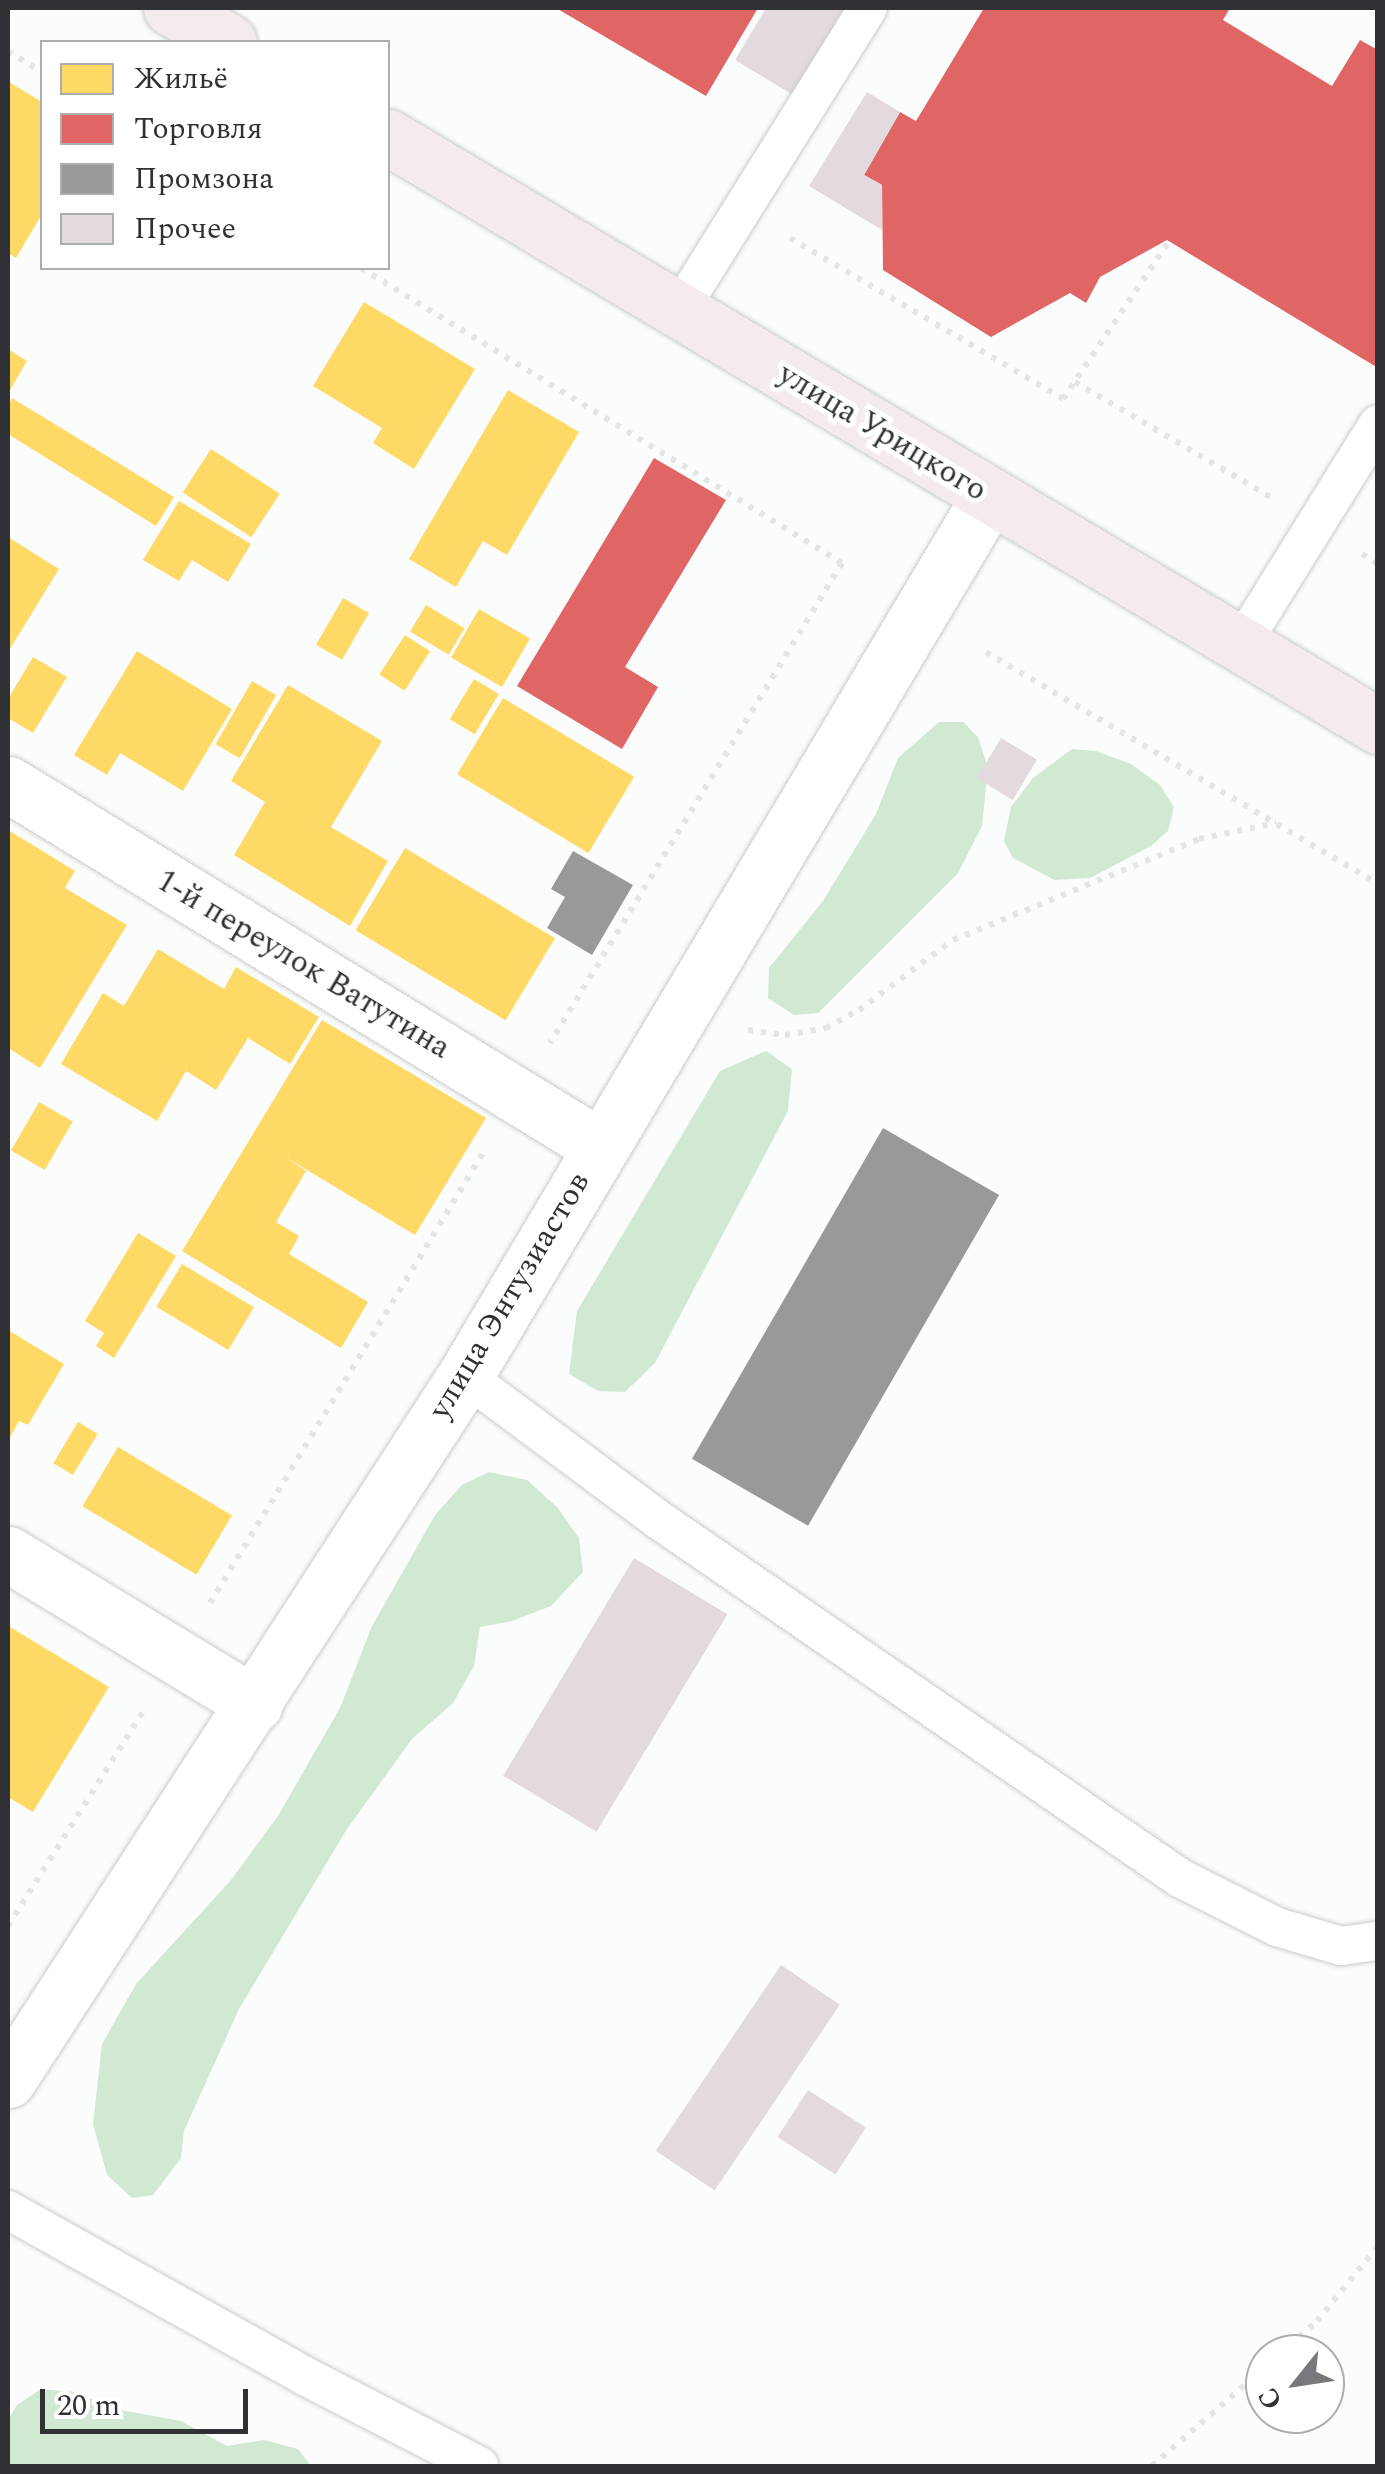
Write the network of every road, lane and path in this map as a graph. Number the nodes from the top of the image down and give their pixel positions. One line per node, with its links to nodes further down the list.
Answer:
1 (868, 8): 7 (lane)
2 (179, 10): 3 (main road)
3 (226, 40)
4 (8, 51): 5 (path)
5 (40, 71)
6 (390, 139): 10 (main road, улица Урицкого)
7 (742, 209): 10 (lane); 11 (path)
8 (1169, 241): 11 (path)
9 (363, 270): 23 (path)
10 (678, 312): 13 (main road, улица Урицкого)
11 (1075, 382): 14 (path)
12 (1378, 424): 14 (lane)
13 (988, 497): 16 (main road, улица Урицкого); 22 (street, улица Энтузиастов)
14 (1316, 524): 15 (path); 16 (lane)
15 (1378, 564)
16 (1240, 646): 18 (main road, улица Урицкого)
17 (986, 652): 20 (path)
18 (1378, 726)
19 (8, 784): 23 (street, 1-й переулок Ватутина)
20 (1276, 824): 21 (path); 22 (path)
21 (1378, 884)
22 (675, 1020): 24 (street, улица Энтузиастов)
23 (517, 1096): 24 (street, 1-й переулок Ватутина); 27 (path)
24 (600, 1146): 25 (street, улица Энтузиастов)
25 (465, 1376): 28 (street, улица Энтузиастов); 30 (lane)
26 (8, 1554): 27 (street)
27 (177, 1657): 28 (street); 29 (path)
28 (256, 1704): 31 (street, улица Энтузиастов)
29 (8, 1926)
30 (1378, 1941)
31 (8, 2080)
32 (8, 2210): 36 (lane)
33 (1378, 2246): 34 (path)
34 (1303, 2334)
35 (1245, 2385): 37 (path)
36 (479, 2466)
37 (1152, 2466)

